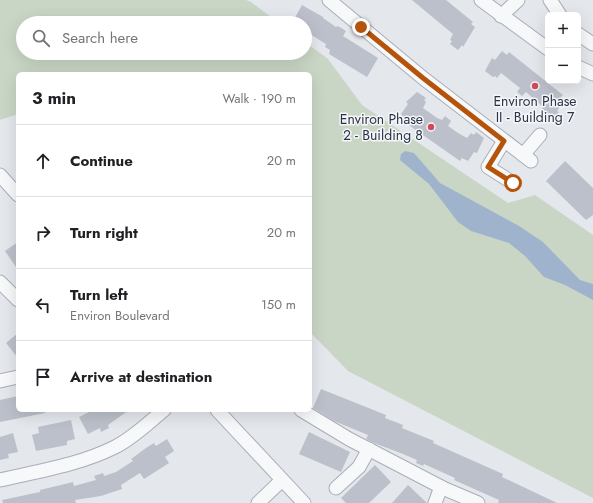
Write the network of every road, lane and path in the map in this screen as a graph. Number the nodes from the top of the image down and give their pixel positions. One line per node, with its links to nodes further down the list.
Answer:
1 (330, 0): 13 (street)
2 (481, 0): 6 (street)
3 (518, 0): 6 (street)
4 (550, 0): 5 (street)
5 (558, 12)
6 (501, 16): 9 (street)
7 (581, 36): 8 (street)
8 (593, 44)
9 (547, 48)
10 (581, 68): 11 (street)
11 (593, 74)
12 (540, 135): 13 (street)
13 (504, 141): 15 (street)
14 (0, 175): 16 (street)
15 (513, 183)
16 (16, 193)
17 (0, 282): 18 (street)
18 (16, 295)
19 (16, 378): 20 (street)
20 (0, 382)
21 (162, 412): 25 (street)
22 (219, 412): 26 (street)
23 (304, 412): 24 (street)
24 (369, 450): 27 (street); 28 (street)
25 (0, 480)
26 (282, 480): 29 (street); 30 (street)
27 (441, 486): 31 (street); 32 (street)
28 (336, 488)
29 (258, 503)
30 (304, 503)
31 (435, 503)
32 (478, 503)

